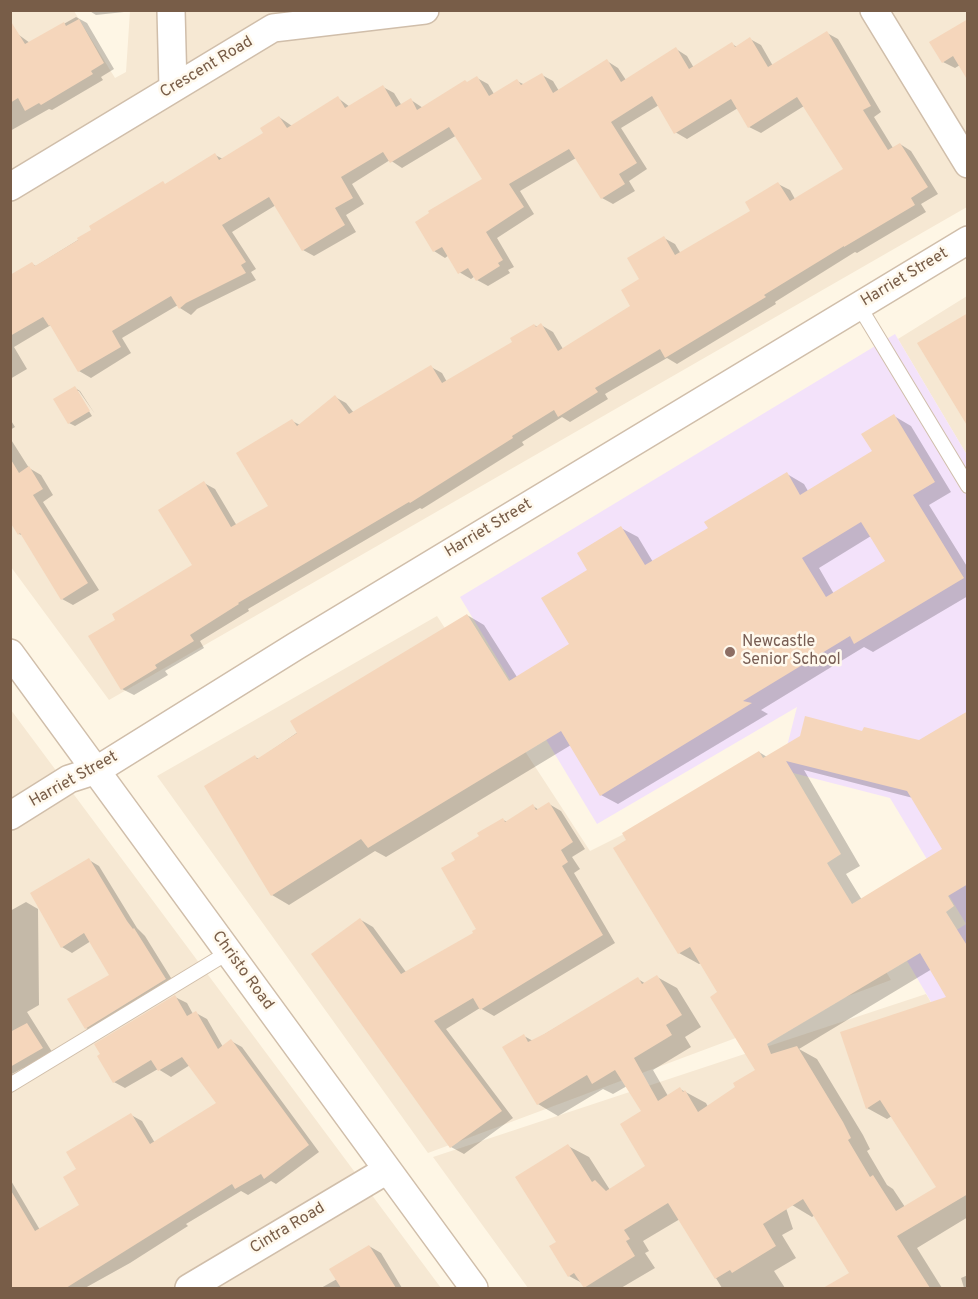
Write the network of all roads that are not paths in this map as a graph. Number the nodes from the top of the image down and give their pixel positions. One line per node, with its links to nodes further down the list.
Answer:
1 (171, 10): 4 (street)
2 (425, 10): 4 (street, Crescent Road)
3 (874, 10): 5 (street)
4 (173, 88): 6 (street, Crescent Road)
5 (968, 164)
6 (10, 187)
7 (968, 240): 8 (street, Harriet Street)
8 (859, 306): 9 (lane); 11 (street, Harriet Street)
9 (968, 486)
10 (10, 653): 11 (street, Christo Road)
11 (97, 770): 12 (street, Harriet Street); 13 (street, Christo Road)
12 (10, 816)
13 (229, 952): 14 (lane); 15 (street, Christo Road)
14 (10, 1085)
15 (387, 1170): 16 (street, Cintra Road); 17 (street, Christo Road)
16 (189, 1288)
17 (474, 1288)

